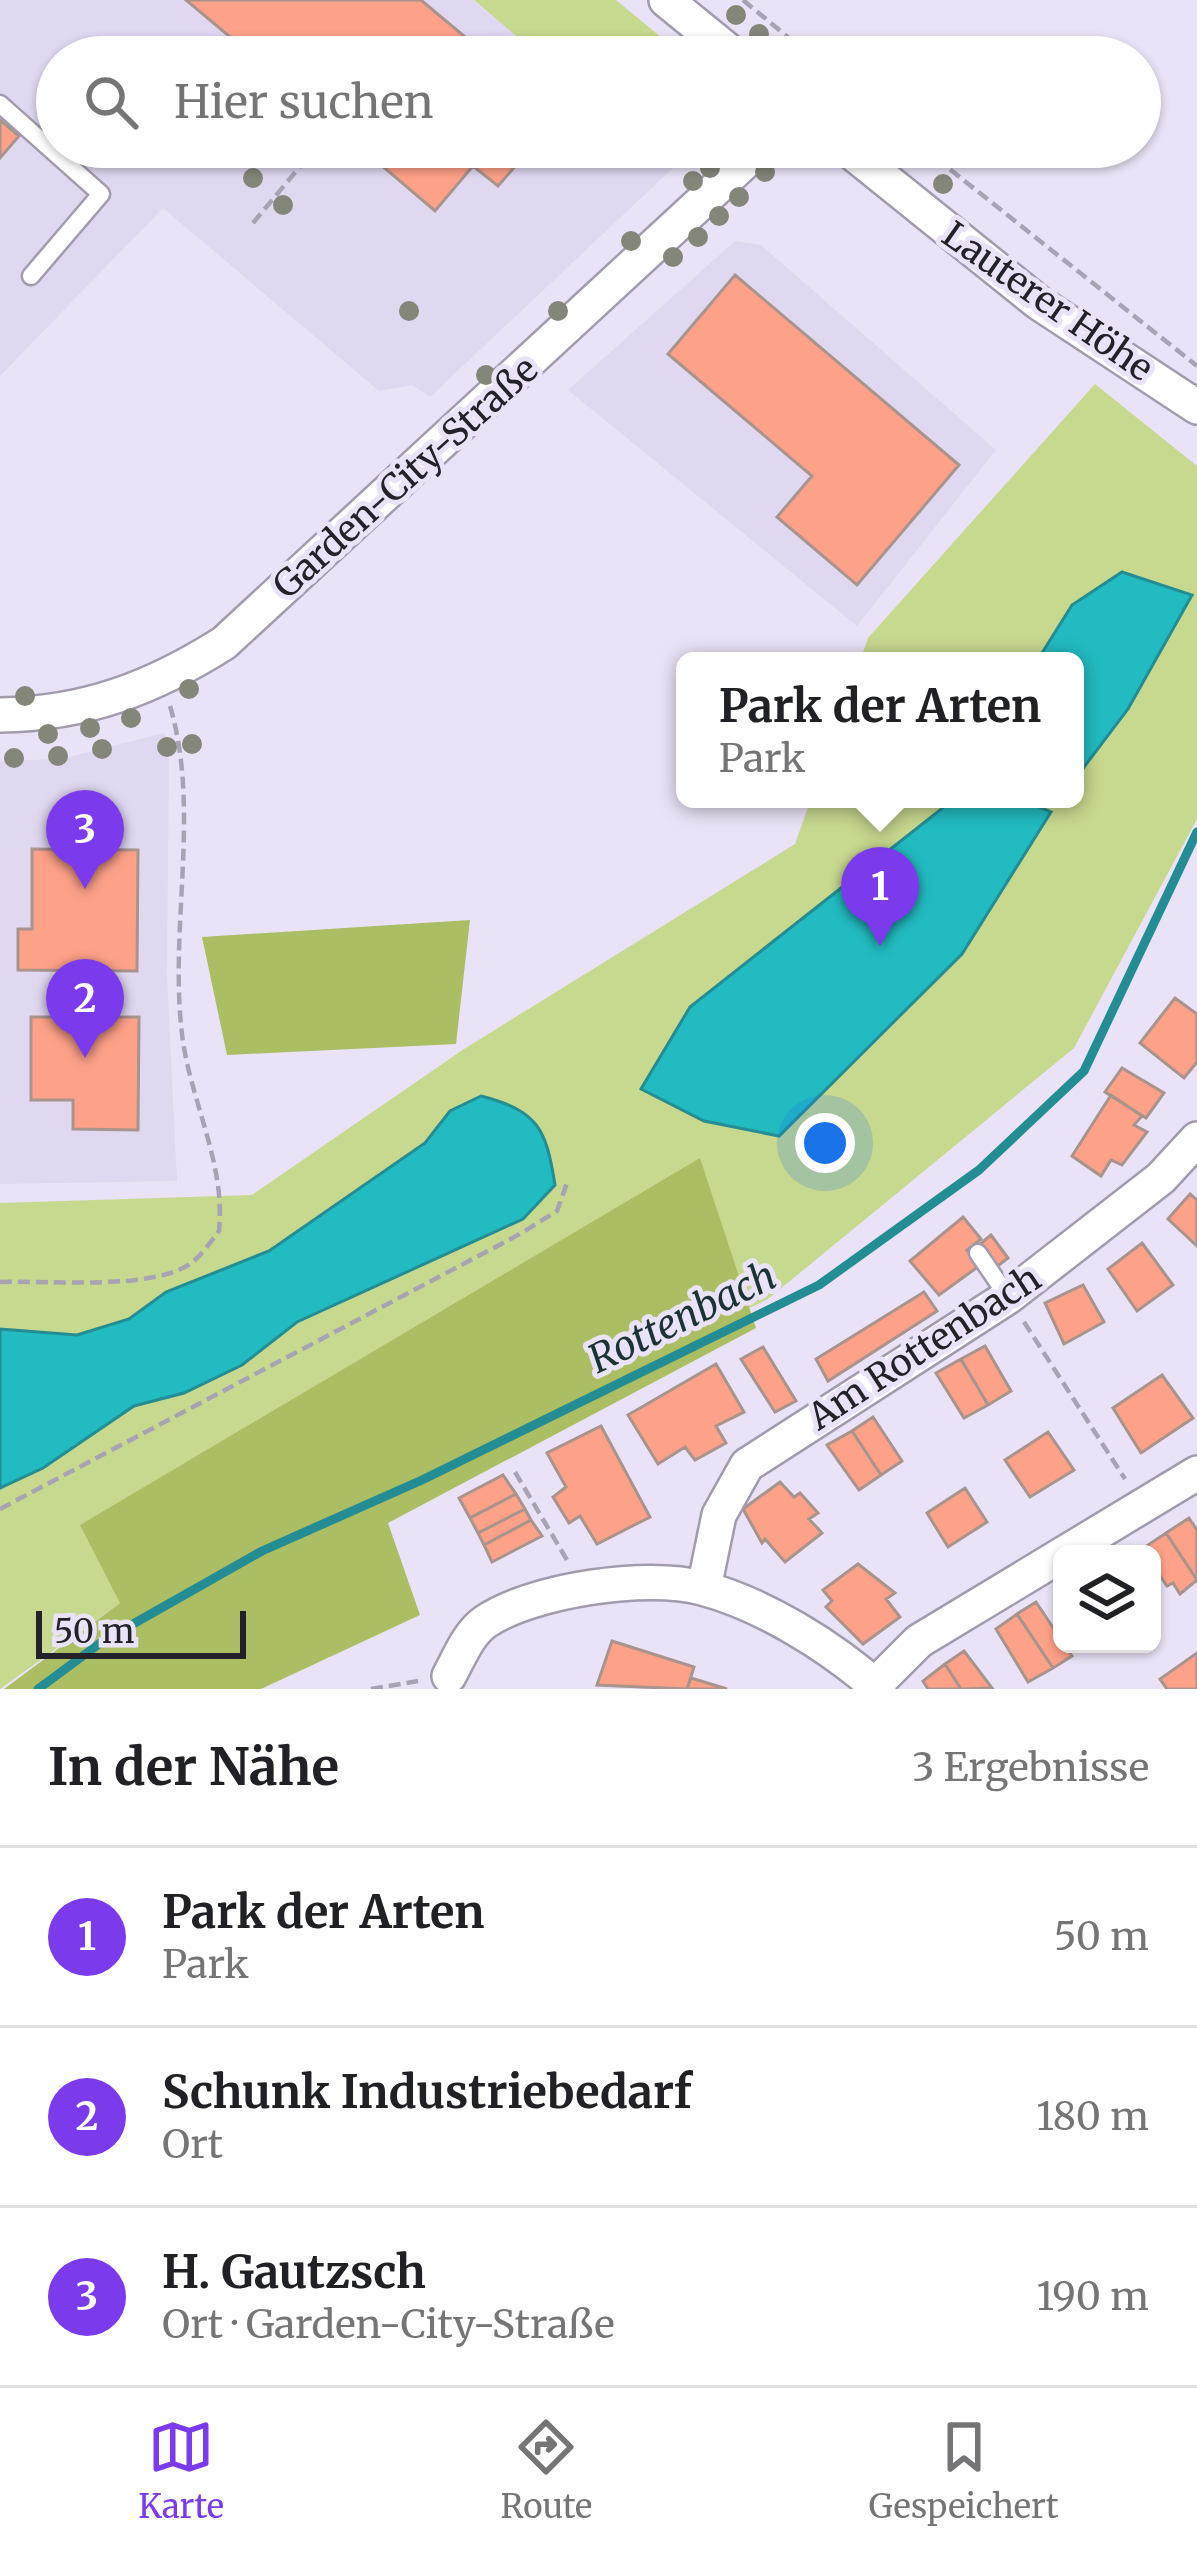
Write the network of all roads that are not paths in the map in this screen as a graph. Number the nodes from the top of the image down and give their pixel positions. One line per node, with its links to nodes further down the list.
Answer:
1 (666, 0): 2 (street)
2 (710, 36)
3 (0, 104): 4 (lane)
4 (36, 136)
5 (72, 168): 8 (lane)
6 (738, 168): 10 (street, Garden-City-Straße)
7 (871, 168): 9 (street, Lauterer Höhe)
8 (32, 276)
9 (1197, 407)
10 (0, 715)
11 (1197, 1138): 13 (street, Am Rottenbach)
12 (978, 1253): 13 (lane)
13 (1008, 1298): 15 (street, Am Rottenbach)
14 (1197, 1473): 17 (street)
15 (704, 1588): 16 (street); 17 (street)
16 (449, 1676)
17 (877, 1687)

